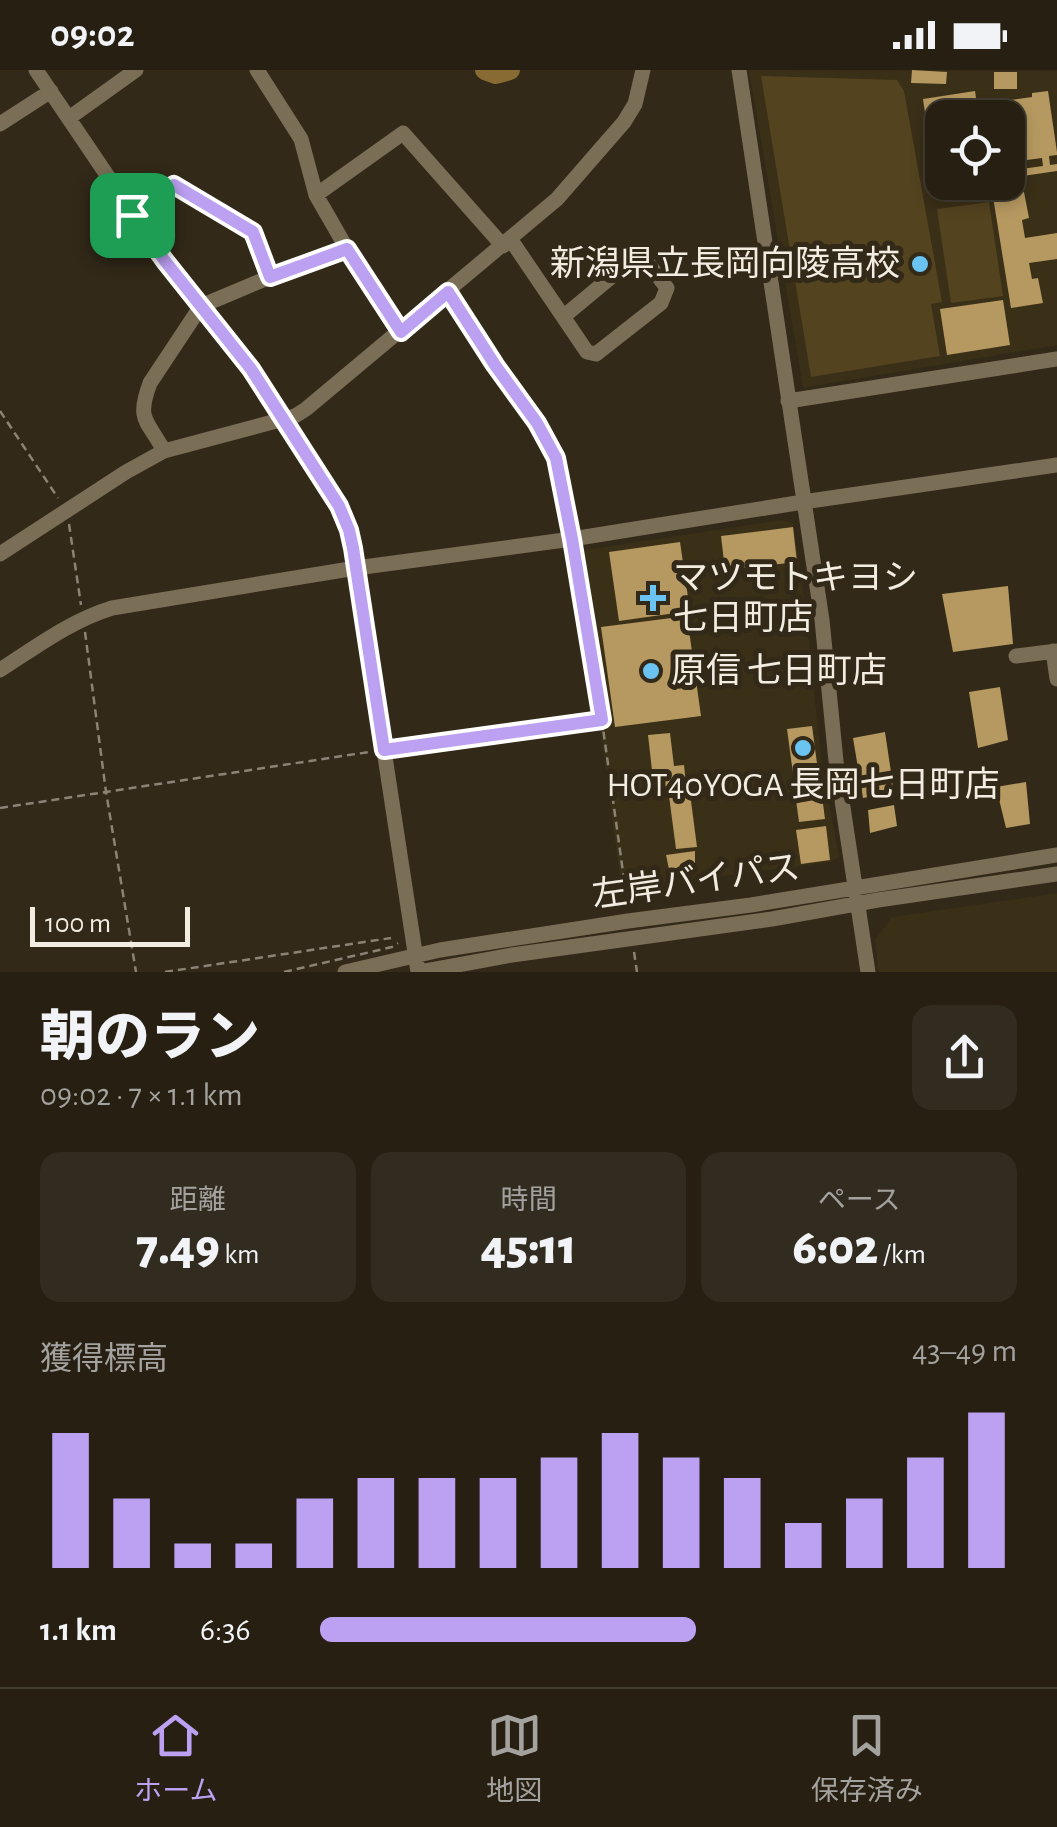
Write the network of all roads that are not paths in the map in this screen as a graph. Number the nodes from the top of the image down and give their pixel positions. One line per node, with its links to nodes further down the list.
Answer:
1 (36, 70): 6 (street)
2 (136, 70): 7 (street)
3 (257, 70): 9 (street)
4 (642, 70): 11 (street)
5 (739, 70): 19 (street)
6 (51, 91): 7 (street); 8 (street)
7 (68, 118): 10 (street)
8 (0, 124)
9 (316, 195): 11 (street); 12 (street)
10 (132, 215): 13 (street); 15 (street)
11 (507, 243): 14 (street); 16 (street)
12 (347, 249): 13 (street); 17 (street)
13 (270, 277): 15 (street)
14 (448, 292): 17 (street); 24 (street)
15 (201, 306): 20 (street); 21 (street)
16 (563, 317): 16 (street)
17 (401, 332): 20 (street)
18 (1057, 359): 19 (street)
19 (788, 401): 23 (street)
20 (284, 419): 21 (street); 26 (street)
21 (164, 451): 25 (street)
22 (1057, 466): 23 (street)
23 (803, 502): 24 (street); 33 (street)
24 (572, 539): 26 (street)
25 (0, 554)
26 (356, 568): 29 (street); 34 (street)
27 (1055, 651): 28 (street); 30 (street)
28 (1016, 656)
29 (0, 670)
30 (1057, 679)
31 (1057, 856): 33 (street, 左岸バイパス)
32 (1057, 874): 33 (street, 左岸バイパス)
33 (857, 896): 34 (street, 左岸バイパス); 36 (street)
34 (417, 967): 35 (street, 左岸バイパス)
35 (345, 972)
36 (868, 972)

